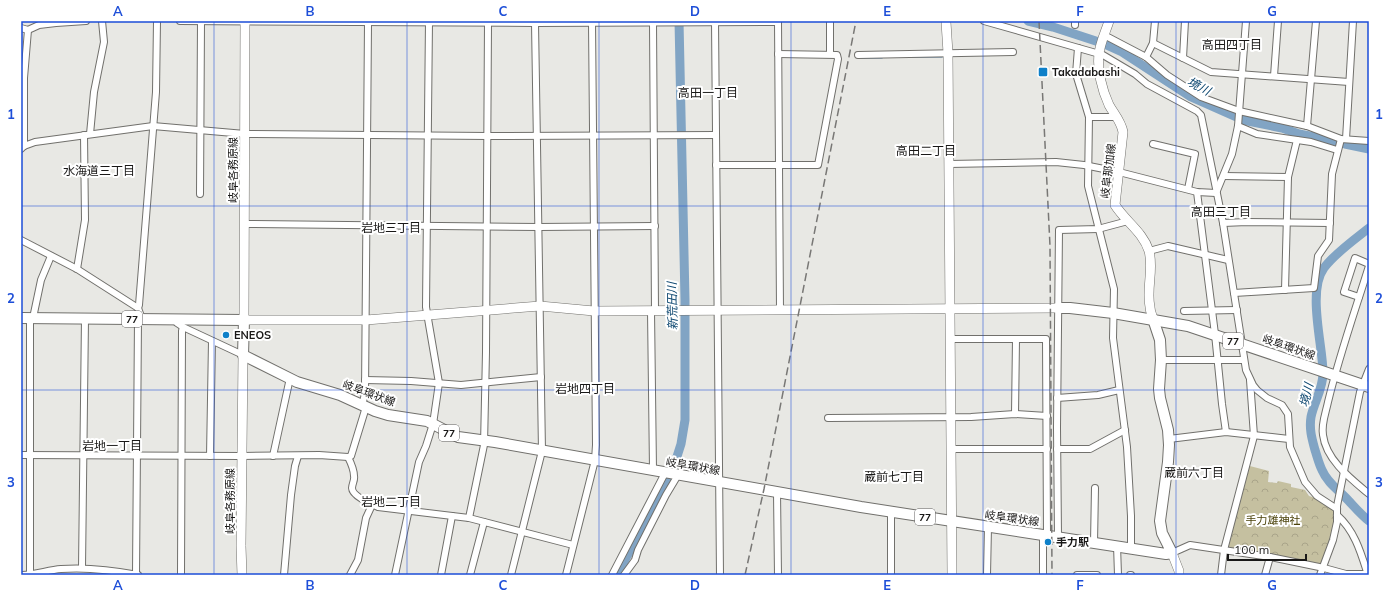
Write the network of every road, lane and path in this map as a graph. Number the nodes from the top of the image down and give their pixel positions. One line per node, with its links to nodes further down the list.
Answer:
1 (86, 21): 26 (street)
2 (102, 21): 49 (street)
3 (157, 21): 45 (street)
4 (180, 21): 5 (street)
5 (201, 21): 6 (street); 48 (street)
6 (245, 21): 18 (street); 50 (street, 岐阜各務原線)
7 (778, 21): 20 (street); 33 (street)
8 (830, 21): 34 (street)
9 (945, 21): 32 (street)
10 (984, 21): 29 (street)
11 (1109, 21): 27 (street, 岐阜那加線)
12 (1155, 21): 28 (street)
13 (1185, 21): 37 (street)
14 (1246, 21): 38 (street)
15 (1278, 21): 39 (street)
16 (1316, 21): 40 (street)
17 (1353, 21): 41 (street)
18 (368, 22): 19 (street); 51 (street)
19 (428, 22): 21 (street); 54 (street)
20 (715, 22): 24 (street); 53 (street)
21 (488, 23): 22 (street); 55 (street)
22 (535, 23): 23 (street); 56 (street)
23 (592, 23): 24 (street); 57 (street)
24 (653, 23): 52 (street)
25 (21, 28): 26 (street)
26 (28, 30): 62 (street)
27 (1104, 37): 30 (street, 岐阜那加線); 36 (street)
28 (1153, 43): 36 (street); 37 (street)
29 (1078, 48): 30 (street); 43 (street)
30 (1099, 51): 44 (street, 岐阜那加線); 73 (street)
31 (1013, 52): 32 (street)
32 (948, 53): 35 (street); 64 (street)
33 (778, 54): 34 (street); 66 (street)
34 (830, 54): 66 (street)
35 (858, 55)
36 (1146, 57): 42 (street)
37 (1183, 58): 38 (street)
38 (1242, 74): 39 (street); 42 (street)
39 (1274, 76): 40 (street)
40 (1312, 79): 41 (street); 47 (street)
41 (1349, 82): 58 (street)
42 (1239, 111): 46 (street); 47 (street)
43 (1089, 117): 44 (street); 67 (street)
44 (1117, 117): 68 (street, 岐阜那加線)
45 (153, 126): 48 (street); 49 (street); 98 (street)
46 (1238, 126): 59 (street); 69 (street)
47 (1307, 126): 58 (street)
48 (200, 129): 50 (street); 74 (street)
49 (87, 134): 62 (street); 93 (street)
50 (245, 134): 51 (street); 79 (street, 岐阜各務原線)
51 (367, 135): 54 (street); 80 (street)
52 (654, 135): 53 (street); 57 (street); 84 (street)
53 (716, 135): 65 (street)
54 (428, 136): 55 (street); 81 (street)
55 (488, 136): 56 (street); 82 (street)
56 (537, 136): 57 (street); 85 (street)
57 (592, 136): 83 (street)
58 (1343, 139): 60 (street); 63 (street)
59 (1297, 140): 63 (street); 70 (street)
60 (1369, 141)
61 (1153, 144): 71 (street)
62 (22, 147)
63 (1337, 150): 78 (street)
64 (949, 164): 67 (street); 100 (street)
65 (716, 165): 66 (street); 102 (street)
66 (778, 165): 103 (street)
67 (1088, 166): 68 (street); 86 (street)
68 (1119, 172): 71 (street); 75 (street, 岐阜那加線)
69 (1224, 176): 70 (street); 73 (street)
70 (1288, 177): 76 (street)
71 (1188, 189): 72 (street)
72 (1197, 192): 73 (street); 89 (street)
73 (1216, 193): 77 (street)
74 (200, 194)
75 (1128, 221): 86 (street); 88 (street, 岐阜那加線)
76 (1287, 222): 77 (street); 78 (street); 94 (street)
77 (1223, 223): 91 (street)
78 (1330, 223): 94 (street)
79 (244, 224): 80 (street); 116 (street, 岐阜各務原線)
80 (366, 225): 81 (street); 117 (street)
81 (427, 226): 82 (street); 110 (street)
82 (487, 226): 85 (street); 101 (street)
83 (593, 226): 84 (street); 85 (street); 105 (street)
84 (654, 226): 106 (street)
85 (539, 227): 97 (street)
86 (1098, 229): 99 (street); 109 (street)
87 (21, 240): 90 (street)
88 (1149, 251): 89 (street); 115 (street, 岐阜那加線)
89 (1205, 254): 91 (street); 108 (street)
90 (51, 256): 93 (street); 111 (street)
91 (1228, 260): 95 (street)
92 (1369, 265): 96 (street); 96 (street)
93 (77, 269): 98 (street)
94 (1285, 290): 95 (street)
95 (1234, 293): 104 (street)
96 (1359, 297): 129 (street)
97 (540, 306): 101 (street); 105 (street); 130 (street)
98 (138, 308): 113 (street)
99 (1058, 308): 100 (street); 109 (main road, 岐阜環状線 / 77); 138 (street)
100 (950, 309): 103 (street); 120 (street)
101 (486, 310): 110 (street); 135 (street)
102 (717, 310): 103 (street); 106 (street); 170 (street)
103 (780, 310)
104 (1237, 310): 108 (street); 123 (street)
105 (594, 311): 106 (street); 165 (street)
106 (653, 311): 166 (street)
107 (1184, 311): 108 (street)
108 (1212, 311): 119 (street)
109 (1113, 313): 115 (main road, 岐阜環状線 / 77); 137 (street)
110 (426, 315): 117 (street); 134 (street)
111 (28, 318): 112 (main road, 77); 156 (street)
112 (85, 318): 113 (main road, 77); 157 (street)
113 (140, 319): 114 (main road, 77); 158 (street)
114 (174, 319): 116 (main road, 77); 118 (street)
115 (1153, 319): 119 (main road, 岐阜環状線 / 77); 125 (main road)
116 (244, 320): 117 (street); 124 (main road)
117 (366, 320): 133 (street)
118 (183, 327): 122 (street); 159 (street)
119 (1215, 334): 123 (main road, 岐阜環状線 / 77); 126 (street)
120 (951, 339): 121 (street); 142 (street)
121 (1016, 339): 140 (street); 141 (street)
122 (212, 341): 124 (street); 160 (street)
123 (1242, 344): 127 (street); 129 (main road, 岐阜環状線 / 77)
124 (243, 355): 131 (main road, 岐阜環状線 / 77); 161 (street, 岐阜各務原線)
125 (1161, 360): 126 (street); 148 (main road)
126 (1217, 360): 127 (street); 146 (street)
127 (1244, 360): 132 (street)
128 (1369, 369): 136 (street)
129 (1333, 375): 136 (main road, 岐阜環状線 / 77); 168 (street)
130 (541, 377): 135 (street); 154 (street)
131 (290, 378): 139 (main road, 岐阜環状線 / 77); 162 (street)
132 (1250, 379): 147 (street); 149 (street)
133 (365, 380): 134 (street); 139 (street)
134 (439, 383): 135 (street); 144 (street)
135 (486, 383): 150 (street)
136 (1365, 386): 168 (street)
137 (1119, 390): 138 (street); 145 (street)
138 (1057, 398): 151 (street)
139 (364, 406): 144 (main road, 岐阜環状線 / 77); 164 (street)
140 (1016, 414): 141 (street); 142 (street)
141 (1047, 416): 153 (street)
142 (951, 417): 143 (street); 152 (street)
143 (828, 418)
144 (433, 424): 150 (main road, 岐阜環状線 / 77); 176 (street)
145 (1125, 430): 151 (street); 189 (street)
146 (1226, 432): 147 (street); 148 (street)
147 (1254, 436): 149 (street); 190 (street)
148 (1169, 439): 191 (main road)
149 (1289, 439): 175 (street)
150 (484, 441): 154 (main road, 岐阜環状線 / 77); 179 (street)
151 (1057, 448): 185 (street)
152 (952, 449): 153 (street); 181 (street)
153 (1047, 449): 184 (street)
154 (542, 451): 165 (main road, 岐阜環状線 / 77); 183 (street)
155 (21, 455): 156 (street)
156 (30, 455): 157 (street); 196 (street)
157 (83, 456): 158 (street); 193 (street)
158 (137, 456): 159 (street); 197 (street)
159 (181, 456): 160 (street); 198 (street)
160 (210, 456): 161 (street)
161 (242, 456): 162 (street); 199 (street, 岐阜各務原線)
162 (273, 456): 163 (street)
163 (298, 456): 164 (street); 200 (street)
164 (348, 457): 174 (street)
165 (595, 460): 166 (main road, 岐阜環状線 / 77); 188 (street)
166 (652, 470): 167 (main road, 岐阜環状線 / 77)
167 (665, 473): 169 (main road, 岐阜環状線 / 77); 207 (street)
168 (1343, 473): 173 (street); 175 (street)
169 (678, 475): 170 (main road, 岐阜環状線 / 77); 208 (street)
170 (719, 482): 172 (main road, 岐阜環状線 / 77); 209 (street)
171 (1095, 488): 186 (street)
172 (777, 492): 177 (main road, 岐阜環状線 / 77); 210 (street)
173 (1369, 494)
174 (372, 505): 176 (street); 201 (street)
175 (1337, 510): 194 (street); 222 (street)
176 (409, 511): 178 (street); 202 (street)
177 (891, 512): 181 (main road, 岐阜環状線 / 77); 211 (street)
178 (452, 516): 179 (street); 203 (street)
179 (469, 518): 180 (street)
180 (484, 522): 183 (street); 204 (street)
181 (952, 522): 182 (main road, 岐阜環状線 / 77); 212 (street)
182 (988, 527): 184 (main road, 岐阜環状線 / 77); 213 (street)
183 (522, 532): 188 (street); 205 (street)
184 (1045, 535): 185 (main road, 岐阜環状線 / 77); 214 (street)
185 (1058, 537): 186 (main road, 岐阜環状線 / 77)
186 (1094, 543): 187 (main road, 岐阜環状線 / 77)
187 (1117, 545): 189 (main road, 岐阜環状線 / 77); 217 (street)
188 (573, 546): 206 (street)
189 (1130, 548): 191 (main road, 岐阜環状線 / 77)
190 (1224, 550): 191 (street); 192 (street); 219 (street)
191 (1172, 553): 218 (street)
192 (1270, 557): 194 (street); 220 (street)
193 (82, 568): 196 (street); 197 (street)
194 (1324, 568): 221 (street); 222 (street)
195 (22, 575): 196 (street)
196 (28, 575)
197 (137, 575)
198 (181, 575)
199 (242, 575)
200 (284, 575)
201 (350, 575)
202 (395, 575)
203 (441, 575)
204 (470, 575)
205 (511, 575)
206 (566, 575)
207 (612, 575)
208 (624, 575)
209 (720, 575)
210 (778, 575)
211 (891, 575)
212 (952, 575)
213 (987, 575)
214 (1043, 575)
215 (1077, 575): 216 (street)
216 (1097, 575)
217 (1118, 575)
218 (1179, 575)
219 (1221, 575)
220 (1265, 575)
221 (1320, 575)
222 (1368, 575)

